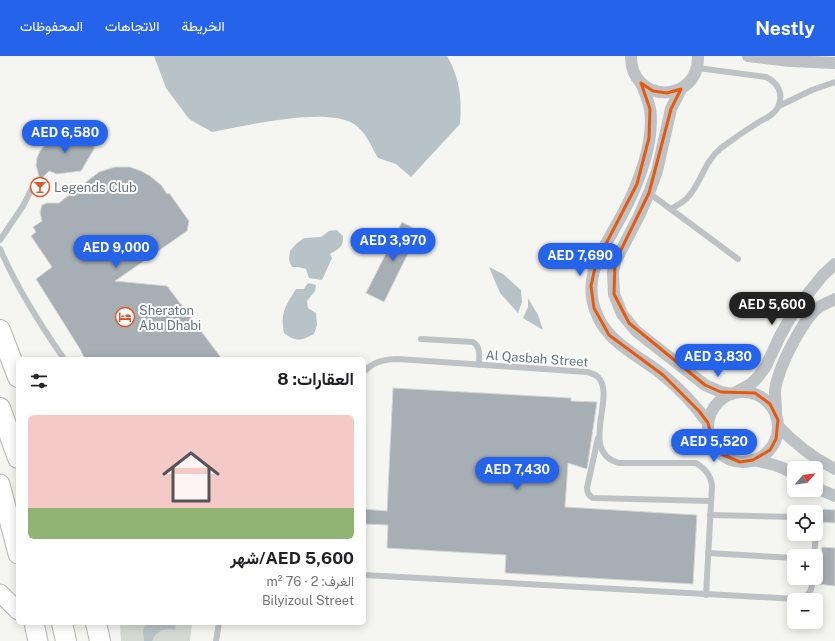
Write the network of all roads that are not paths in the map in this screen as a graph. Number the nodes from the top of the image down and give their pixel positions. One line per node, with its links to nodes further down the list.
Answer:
1 (631, 56): 6 (street)
2 (748, 56): 4 (street)
3 (698, 62): 7 (street); 8 (lane)
4 (835, 62)
5 (835, 82): 8 (lane)
6 (641, 83): 7 (street); 26 (street)
7 (681, 89): 10 (street)
8 (779, 106): 11 (lane)
9 (32, 188): 12 (lane)
10 (650, 193): 11 (lane); 23 (street)
11 (670, 209): 14 (lane)
12 (0, 240)
13 (0, 249): 19 (lane)
14 (738, 259)
15 (835, 264): 23 (street)
16 (835, 299): 25 (street)
17 (0, 330): 22 (highway)
18 (421, 339): 20 (lane)
19 (63, 357)
20 (479, 365): 21 (lane, Al Qasbah Street); 27 (lane, Al Qasbah Street)
21 (366, 369)
22 (16, 372)
23 (734, 393): 25 (street); 26 (street)
24 (0, 408): 28 (highway)
25 (777, 420): 29 (street); 31 (street)
26 (708, 424): 29 (street)
27 (600, 433): 35 (lane, Al Qasbah Street); 35 (lane)
28 (16, 452)
29 (754, 460): 30 (street)
30 (787, 470)
31 (835, 470)
32 (0, 484): 38 (main road)
33 (823, 491): 34 (street)
34 (835, 496)
35 (711, 501): 36 (lane, Al Qasbah Street)
36 (710, 515): 37 (lane); 39 (lane, Al Qasbah Street)
37 (787, 517)
38 (16, 546)
39 (708, 553): 40 (lane); 44 (lane, Al Qasbah Street)
40 (787, 558)
41 (366, 575): 44 (lane)
42 (811, 585): 44 (lane)
43 (0, 593): 45 (main road)
44 (706, 595)
45 (16, 608)
46 (28, 625): 52 (main road)
47 (34, 625): 52 (main road)
48 (62, 625): 53 (highway)
49 (96, 625): 54 (highway)
50 (103, 625): 54 (lane)
51 (219, 625): 55 (lane)
52 (38, 641)
53 (66, 641)
54 (100, 641)
55 (216, 641)

